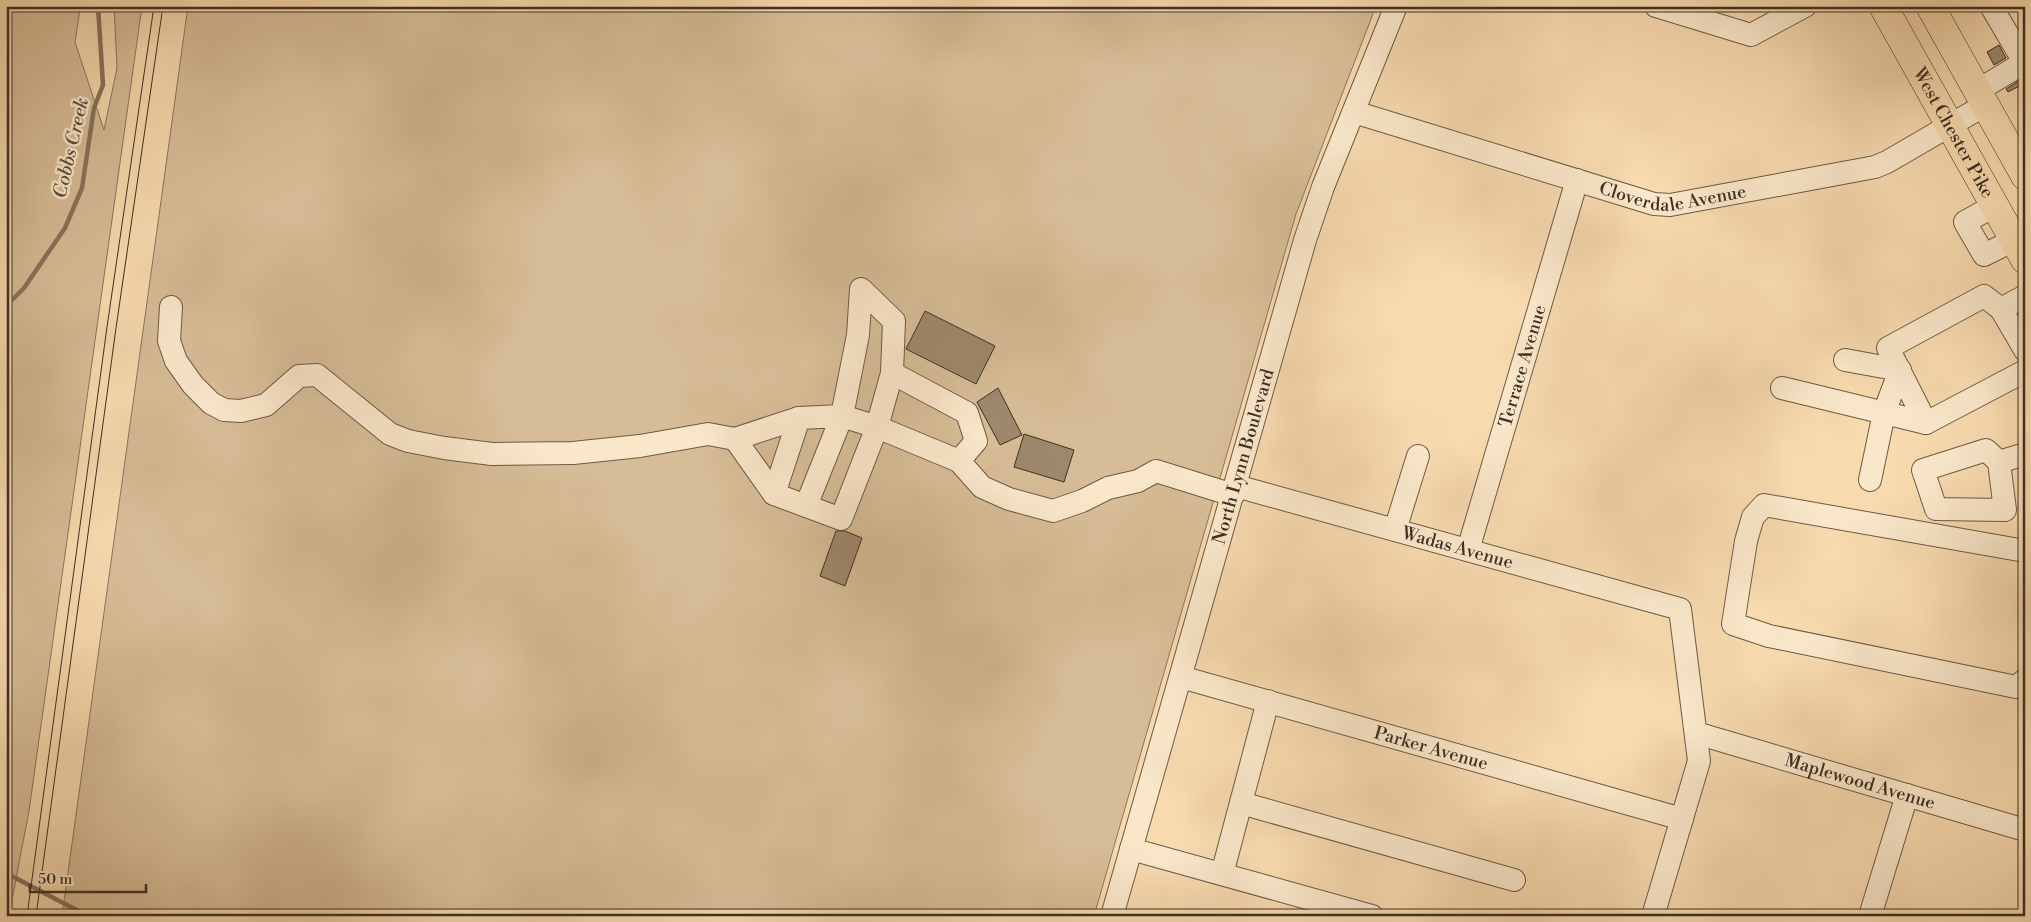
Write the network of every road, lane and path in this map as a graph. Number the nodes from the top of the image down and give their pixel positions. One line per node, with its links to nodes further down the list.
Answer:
1 (1396, 6): 10 (street, North Lynn Boulevard)
2 (1656, 6): 7 (street)
3 (1805, 6): 7 (street)
4 (1883, 6): 11 (main road, West Chester Pike)
5 (1930, 6): 9 (main road)
6 (1991, 6): 8 (street)
7 (1777, 13)
8 (2025, 62): 9 (street, Cloverdale Avenue)
9 (1981, 98): 11 (street, Cloverdale Avenue); 12 (main road)
10 (1354, 112): 13 (street, Cloverdale Avenue); 35 (street, North Lynn Boulevard)
11 (1950, 126): 13 (street, Cloverdale Avenue); 14 (main road, West Chester Pike)
12 (2023, 168)
13 (1578, 180): 39 (street, Terrace Avenue)
14 (2019, 250)
15 (2025, 296): 17 (street)
16 (171, 307): 29 (street)
17 (2001, 309): 18 (street); 20 (street)
18 (2025, 350)
19 (1845, 360): 20 (street)
20 (1900, 370): 24 (street); 27 (street)
21 (2025, 371): 27 (street)
22 (892, 373): 25 (street); 28 (street); 32 (street)
23 (1782, 388): 24 (street)
24 (1884, 413): 27 (street); 34 (street)
25 (842, 416): 26 (street); 28 (street); 37 (street)
26 (799, 418): 29 (street); 36 (street)
27 (1926, 423)
28 (878, 427): 32 (street); 37 (street)
29 (735, 439): 36 (street)
30 (2025, 454): 33 (street)
31 (1418, 456): 38 (street)
32 (959, 461): 35 (street, Wadas Avenue)
33 (1999, 462)
34 (1870, 480)
35 (1234, 491): 38 (street, Wadas Avenue); 41 (street, North Lynn Boulevard)
36 (774, 494): 37 (street)
37 (806, 506)
38 (1395, 530): 39 (street, Wadas Avenue)
39 (1468, 550): 44 (street, Wadas Avenue)
40 (2025, 551): 42 (street)
41 (1181, 677): 43 (street, Parker Avenue); 49 (street, North Lynn Boulevard)
42 (2025, 680)
43 (1268, 701): 46 (street); 47 (street, Parker Avenue)
44 (1696, 733): 45 (street, Maplewood Avenue); 47 (street)
45 (1906, 795): 48 (street, Maplewood Avenue); 55 (street)
46 (1241, 803): 50 (street); 51 (street)
47 (1682, 818): 54 (street)
48 (2025, 830)
49 (1131, 849): 50 (street); 52 (street, North Lynn Boulevard)
50 (1222, 874): 53 (street)
51 (1514, 880)
52 (1112, 916)
53 (1372, 916)
54 (1653, 916)
55 (1870, 916)

